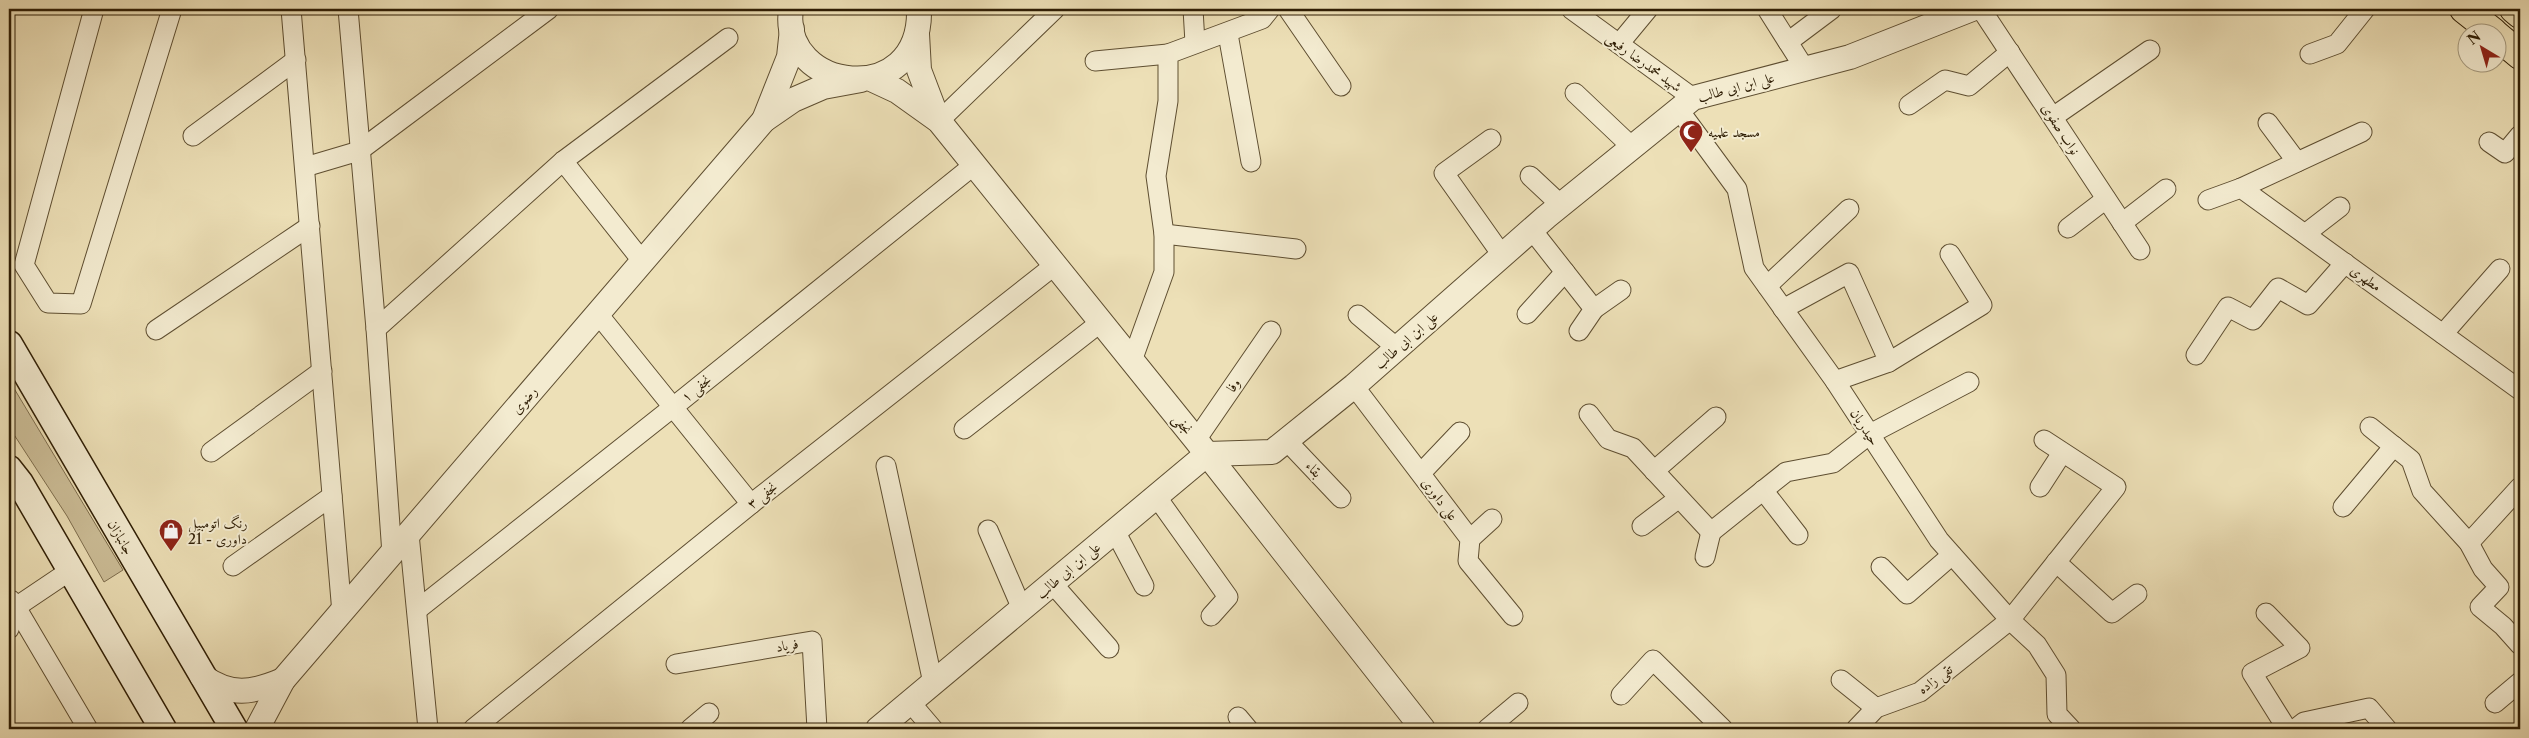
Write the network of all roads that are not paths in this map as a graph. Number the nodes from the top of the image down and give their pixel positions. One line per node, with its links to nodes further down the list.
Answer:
1 (94, 9): 2 (street)
2 (172, 9)
3 (291, 9): 33 (street)
4 (348, 9): 51 (street)
5 (549, 9): 51 (street)
6 (920, 9): 22 (street)
7 (1056, 9): 43 (street)
8 (1192, 9): 27 (street)
9 (1270, 9): 23 (street)
10 (1288, 9): 37 (street)
11 (1571, 9): 28 (street, شهید محمدرضا رفیعی)
12 (1648, 9): 28 (street)
13 (1767, 9): 25 (street)
14 (1832, 9): 25 (street)
15 (1972, 9): 35 (street, علی ابن ابی طالب)
16 (1981, 9): 30 (street, نواب صفوی)
17 (2365, 9): 32 (street)
18 (2464, 9): 26 (main road)
19 (2514, 9): 20 (main road)
20 (2520, 14)
21 (791, 17): 36 (street); 42 (street)
22 (917, 34): 36 (street); 43 (street)
23 (1228, 34): 27 (street); 53 (street)
24 (728, 38): 52 (street)
25 (1788, 42): 35 (street)
26 (2509, 42)
27 (1195, 43): 31 (street)
28 (1619, 44): 39 (street, شهید محمدرضا رفیعی)
29 (2150, 50): 41 (street)
30 (2010, 52): 40 (street); 41 (street, نواب صفوی)
31 (1168, 54): 34 (street); 69 (street)
32 (2310, 54)
33 (296, 60): 47 (street); 56 (street)
34 (1095, 61)
35 (1805, 69): 39 (street, علی ابن ابی طالب)
36 (865, 79): 42 (street); 43 (street)
37 (1341, 86)
38 (1575, 93): 50 (street)
39 (1686, 104): 50 (street, علی ابن ابی طالب); 80 (street, حیدریان)
40 (1909, 105)
41 (2053, 117): 60 (street, نواب صفوی)
42 (764, 120): 75 (street, رضوی)
43 (939, 121): 55 (street, نجفی)
44 (2268, 123): 54 (street)
45 (2362, 132): 54 (street)
46 (2520, 135): 49 (street)
47 (193, 136)
48 (1491, 139): 74 (street)
49 (2489, 142)
50 (1632, 147): 62 (street, علی ابن ابی طالب)
51 (359, 151): 56 (street); 88 (street)
52 (564, 161): 75 (street); 88 (street)
53 (1251, 162)
54 (2297, 162): 58 (street)
55 (974, 165): 77 (street, نجفی); 103 (street, نجفی ۱)
56 (305, 167): 66 (street)
57 (1530, 176): 62 (street)
58 (2241, 188): 61 (street); 70 (street, مطهری)
59 (2166, 189): 65 (street)
60 (2106, 199): 65 (street, نواب صفوی); 67 (street)
61 (2208, 200)
62 (1561, 205): 68 (street, علی ابن ابی طالب)
63 (2340, 207): 70 (street)
64 (1849, 209): 80 (street)
65 (2122, 223): 72 (street, نواب صفوی)
66 (310, 226): 89 (street); 98 (street)
67 (2068, 228)
68 (1532, 230): 74 (street, علی ابن ابی طالب); 79 (street)
69 (1164, 234): 71 (street); 96 (street)
70 (2305, 234): 76 (street, مطهری)
71 (1296, 249)
72 (2140, 250)
73 (1950, 254): 97 (street)
74 (1502, 255): 94 (street, علی ابن ابی طالب)
75 (643, 262): 84 (street, رضوی)
76 (2345, 263): 92 (street, مطهری); 95 (street)
77 (1054, 265): 87 (street, نجفی); 127 (street, نجفی ۳)
78 (2500, 268): 92 (street)
79 (1565, 272): 82 (street); 85 (street)
80 (1767, 286): 83 (street, حیدریان)
81 (1621, 290): 82 (street)
82 (1594, 309): 91 (street)
83 (1783, 309): 97 (street); 99 (street, حیدریان)
84 (598, 314): 103 (street); 135 (street, رضوی)
85 (1527, 314)
86 (1358, 316): 94 (street)
87 (1101, 322): 96 (street, نجفی); 107 (street)
88 (376, 329): 139 (street)
89 (156, 330)
90 (1271, 331): 113 (street, وفا)
91 (1578, 332)
92 (2443, 334): 102 (street, مطهری)
93 (9, 344): 161 (main road, جانبازان)
94 (1397, 348): 101 (street, علی ابن ابی طالب)
95 (2196, 355)
96 (1132, 361): 113 (street, نجفی)
97 (1889, 362): 99 (street)
98 (322, 371): 114 (street); 123 (street)
99 (1835, 381): 109 (street, حیدریان)
100 (1969, 382): 109 (street)
101 (1354, 386): 110 (street, علی ابن ابی طالب); 119 (street, علی داوری)
102 (2520, 390)
103 (672, 408): 127 (street); 151 (street, نجفی ۱)
104 (1589, 414): 118 (street)
105 (1716, 417): 118 (street)
106 (2370, 427): 112 (street)
107 (964, 429)
108 (1460, 432): 119 (street)
109 (1870, 434): 122 (street); 140 (street, حیدریان)
110 (1286, 440): 113 (street, علی ابن ابی طالب); 125 (street, بقاء)
111 (2044, 440): 115 (street)
112 (2394, 446): 128 (street); 138 (street)
113 (1201, 447): 124 (street, علی ابن ابی طالب); 172 (street, نجفی)
114 (211, 452)
115 (2062, 452): 120 (street); 142 (street, تقی زاده)
116 (886, 466): 165 (street)
117 (9, 469): 145 (main road)
118 (1654, 471): 126 (street)
119 (1421, 473): 137 (street, علی داوری)
120 (2040, 486)
121 (2520, 487): 129 (street)
122 (1763, 490): 134 (street); 136 (street)
123 (332, 496): 143 (street); 152 (street)
124 (1156, 496): 133 (street, علی ابن ابی طالب); 154 (street)
125 (1341, 498)
126 (1679, 498): 131 (street); 134 (street)
127 (751, 504): 178 (street, نجفی ۳)
128 (2343, 507)
129 (2513, 507): 138 (street)
130 (1492, 519): 137 (street)
131 (1642, 526)
132 (988, 530): 150 (street)
133 (1115, 531): 146 (street, علی ابن ابی طالب); 147 (street)
134 (1711, 532): 141 (street)
135 (409, 534): 139 (street, رضوی); 151 (street)
136 (1798, 535)
137 (1470, 539): 155 (street)
138 (2469, 543): 158 (street)
139 (392, 554): 152 (street, رضوی)
140 (1952, 555): 144 (street); 156 (street, حیدریان)
141 (1705, 557)
142 (2056, 562): 148 (street); 156 (street, تقی زاده)
143 (233, 566)
144 (1881, 567)
145 (71, 570): 149 (street); 174 (main road)
146 (1052, 583): 150 (street, علی ابن ابی طالب); 159 (street)
147 (1144, 586)
148 (2137, 594)
149 (12, 601): 157 (street); 173 (street)
150 (1022, 609): 165 (street, علی ابن ابی طالب)
151 (417, 610): 177 (street)
152 (342, 613): 162 (street, رضوی)
153 (2266, 613): 187 (street)
154 (1211, 616)
155 (1513, 616)
156 (2010, 620): 170 (street, تقی زاده); 186 (street, حیدریان)
157 (9, 629)
158 (2520, 646)
159 (1110, 648)
160 (676, 664): 180 (street, فریاد)
161 (202, 676): 162 (street); 175 (main road, جانبازان)
162 (283, 680): 176 (street)
163 (1841, 680): 170 (street)
164 (2520, 682): 168 (street)
165 (933, 683): 167 (street, علی ابن ابی طالب)
166 (1622, 695): 184 (street)
167 (910, 702): 181 (street, علی ابن ابی طالب); 182 (street)
168 (2495, 702)
169 (1518, 704): 183 (street)
170 (1876, 708): 185 (street, تقی زاده)
171 (709, 713): 179 (street)
172 (1415, 726)
173 (88, 729)
174 (163, 729)
175 (234, 729)
176 (257, 729)
177 (428, 729)
178 (473, 729)
179 (690, 729)
180 (817, 729)
181 (878, 729)
182 (933, 729)
183 (1487, 729)
184 (1723, 729)
185 (1856, 729)
186 (2071, 729)
187 (2287, 729)
188 (2295, 729): 189 (street)
189 (2387, 729)

